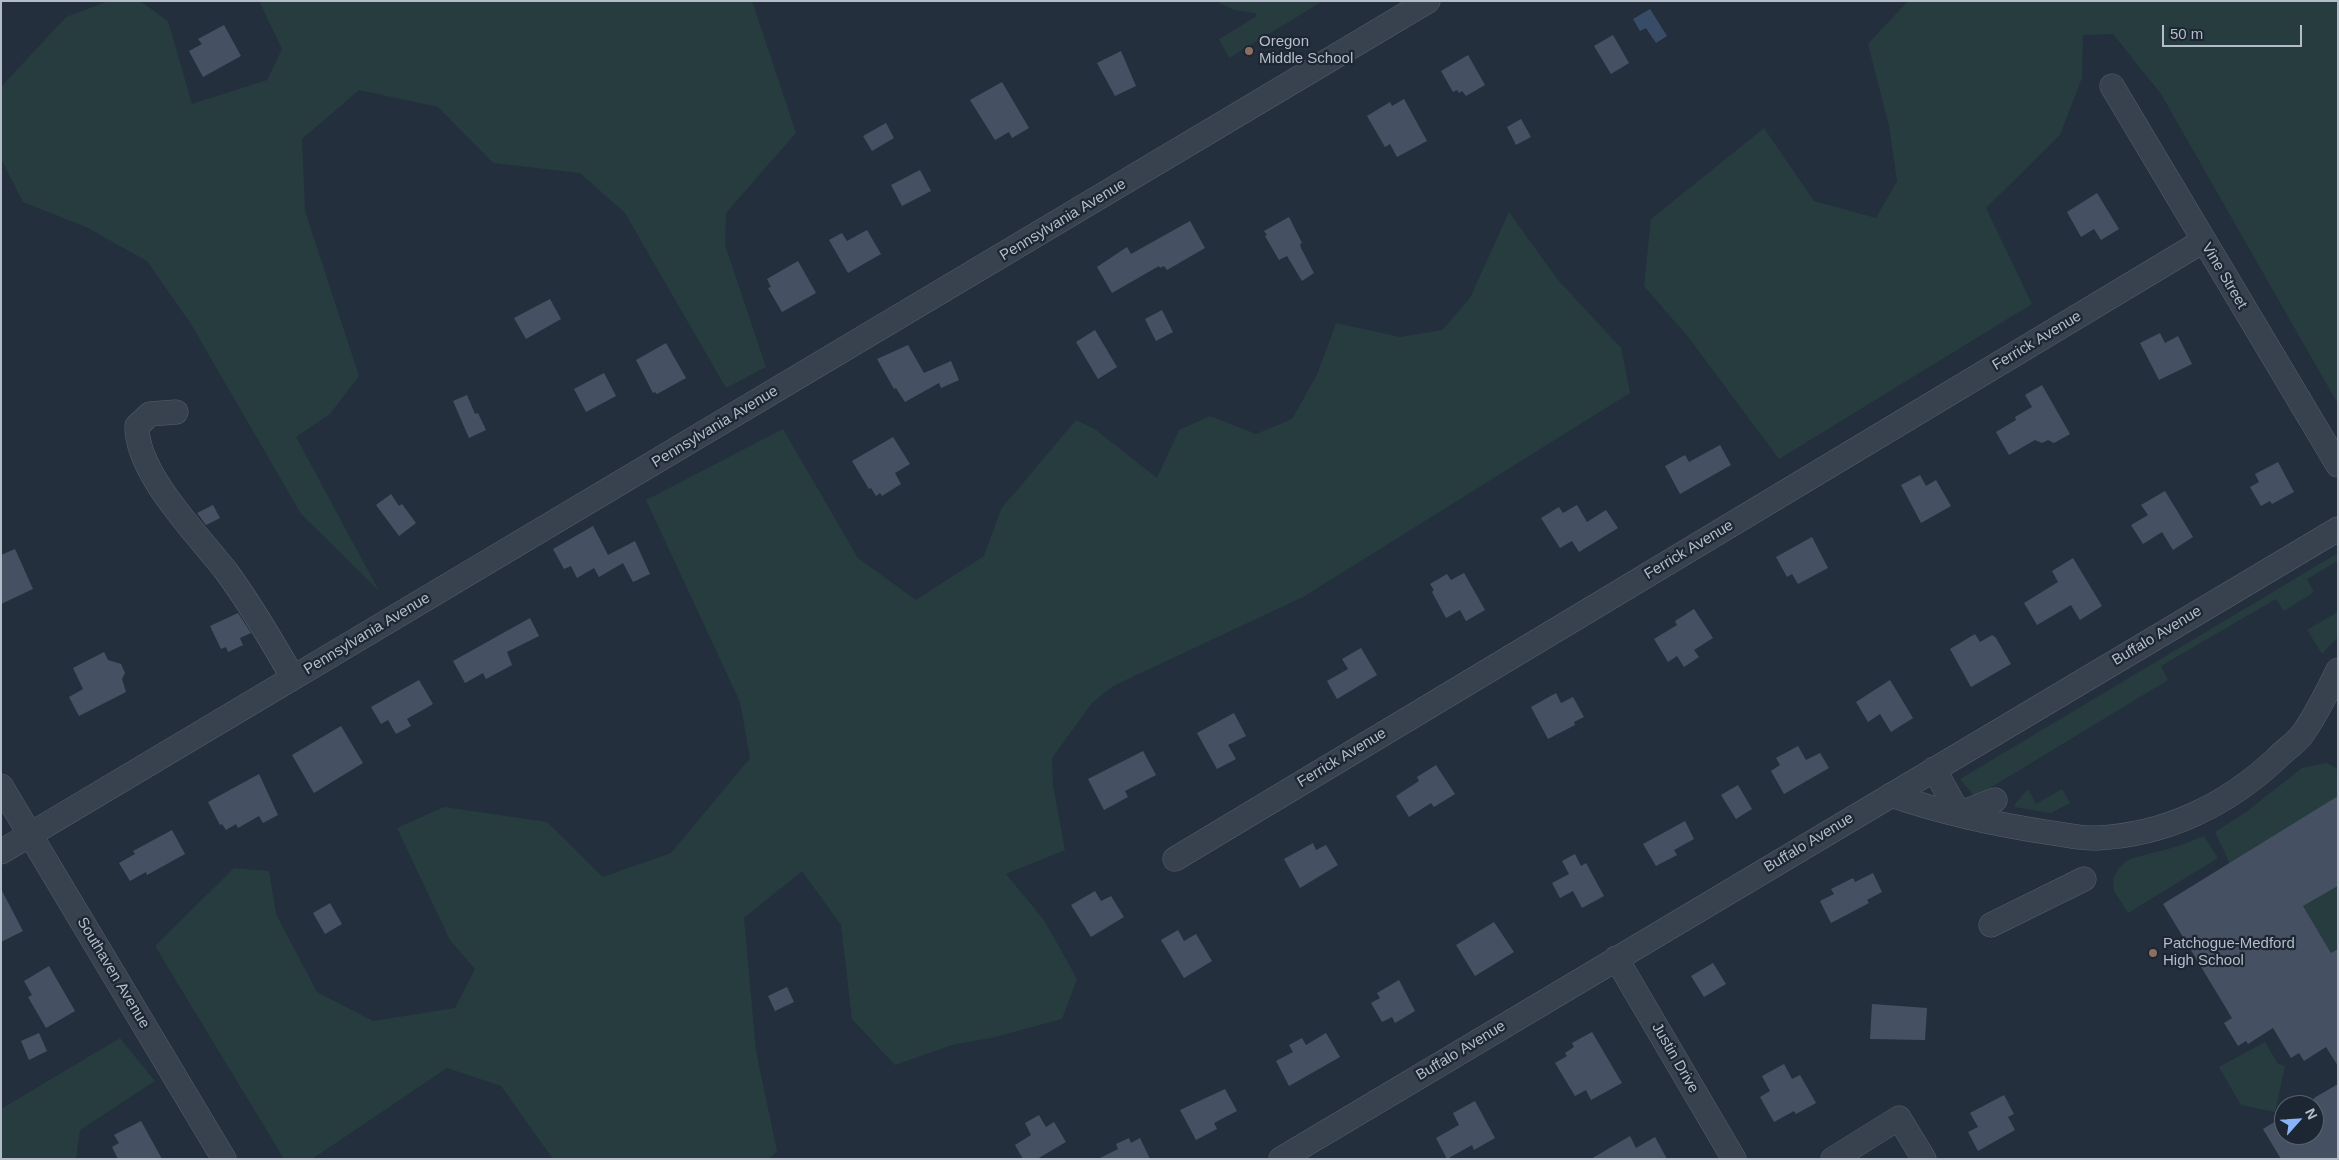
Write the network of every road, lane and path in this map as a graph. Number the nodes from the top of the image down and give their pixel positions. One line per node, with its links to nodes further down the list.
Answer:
1 (1428, 1): 8 (street, Pennsylvania Avenue)
2 (2112, 86): 3 (street, Vine Street)
3 (2203, 241): 5 (street, Vine Street); 16 (street, Ferrick Avenue)
4 (176, 412): 8 (street)
5 (2338, 465)
6 (2338, 529): 9 (street, Buffalo Avenue)
7 (2338, 670): 13 (street)
8 (293, 678): 14 (street, Pennsylvania Avenue)
9 (1934, 769): 11 (street, Buffalo Avenue); 13 (street)
10 (1, 786): 14 (street, Southaven Avenue)
11 (1891, 794): 13 (street); 19 (street, Buffalo Avenue)
12 (1995, 800): 13 (street)
13 (1959, 814)
14 (30, 835): 15 (street, Pennsylvania Avenue); 20 (street, Southaven Avenue)
15 (1, 852)
16 (1175, 859)
17 (2084, 879): 18 (street)
18 (1991, 925)
19 (1616, 958): 21 (street, Buffalo Avenue); 22 (street, Justin Drive)
20 (224, 1159)
21 (1281, 1159)
22 (1734, 1159)
23 (1833, 1159): 24 (street)
24 (1924, 1159)

